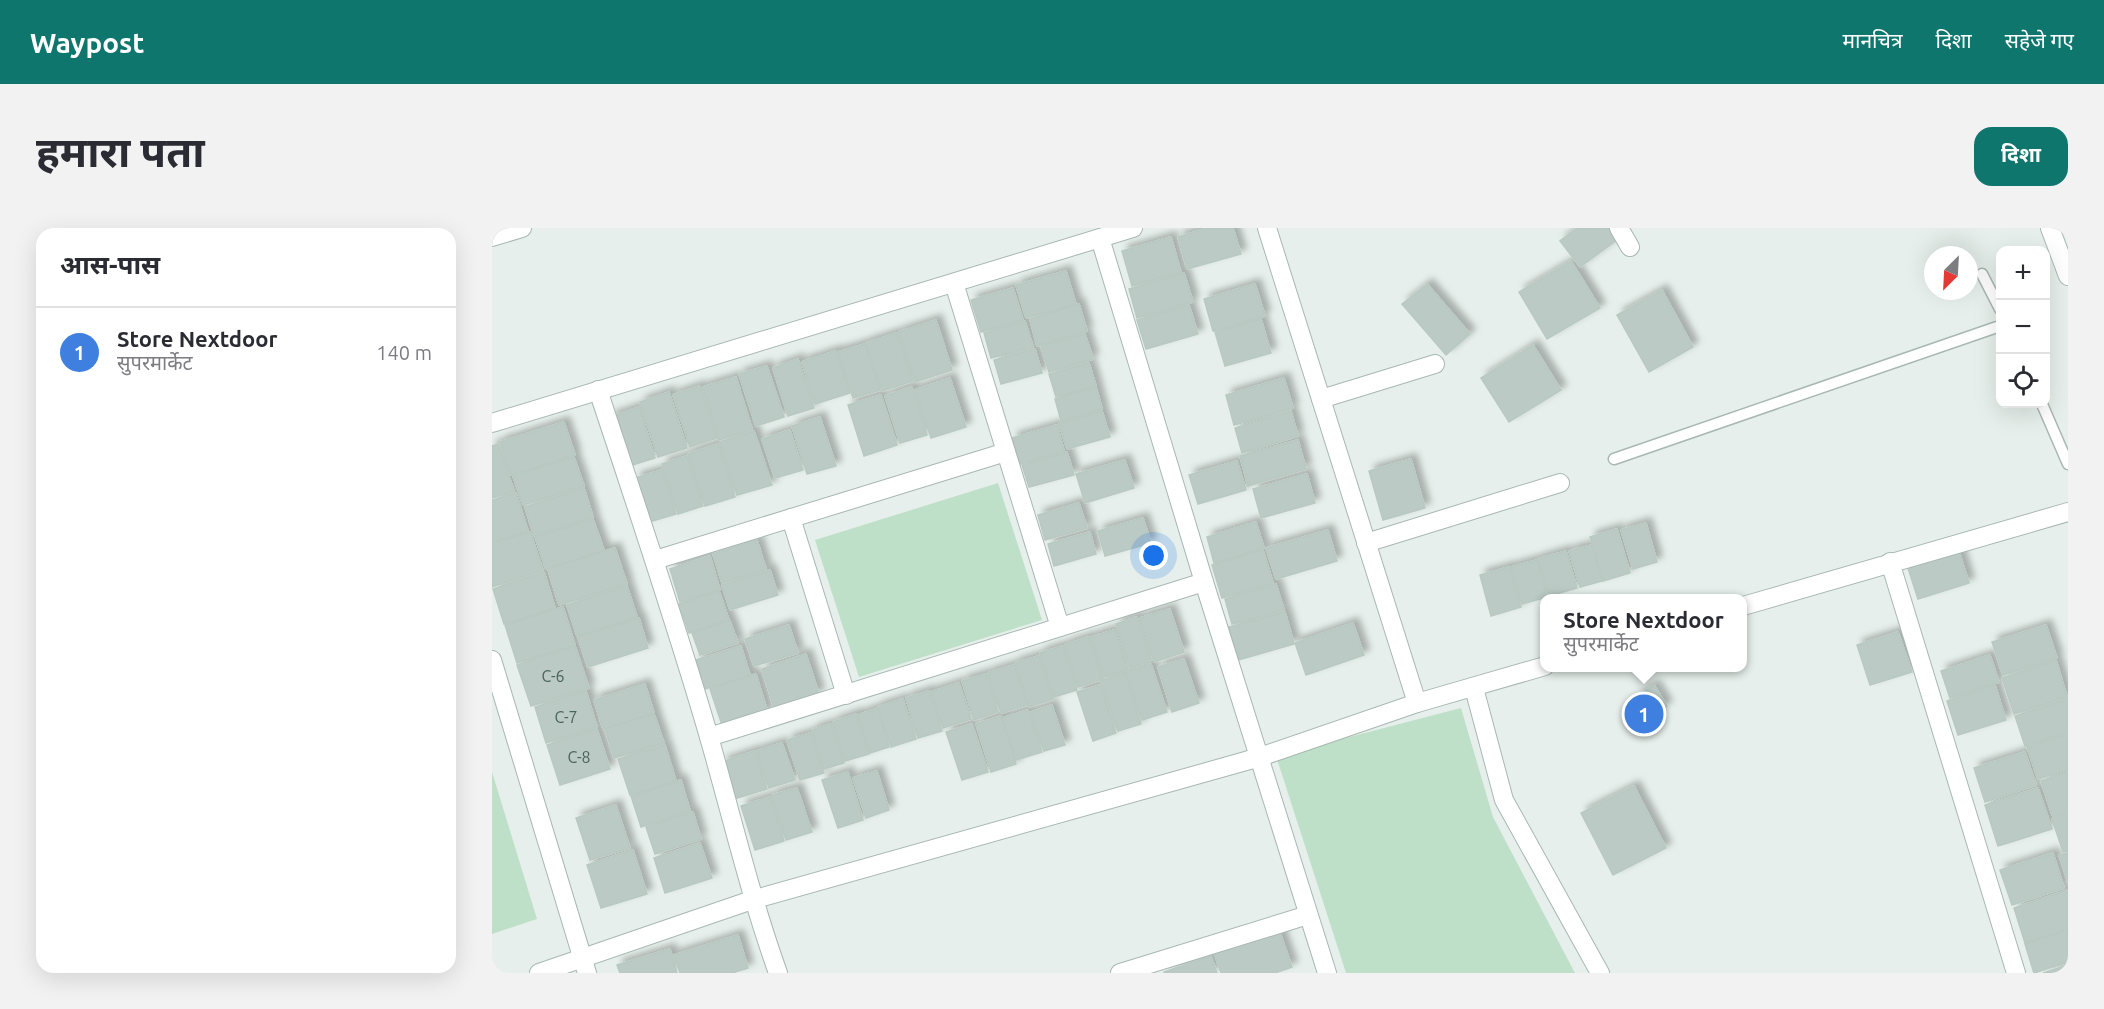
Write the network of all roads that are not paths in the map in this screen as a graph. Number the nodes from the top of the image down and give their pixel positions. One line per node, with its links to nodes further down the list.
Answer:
1 (522, 228): 6 (street)
2 (1133, 228): 7 (street)
3 (1267, 228): 16 (street)
4 (1619, 228): 8 (street)
5 (2050, 228): 10 (street)
6 (492, 237)
7 (1100, 238): 11 (street); 28 (street)
8 (1630, 247)
9 (1982, 274): 12 (lane)
10 (2068, 276)
11 (954, 283): 15 (street); 19 (street)
12 (1996, 300)
13 (1996, 328): 20 (lane)
14 (1435, 364): 16 (street)
15 (597, 390): 18 (street); 26 (street)
16 (1321, 399): 25 (street)
17 (2044, 408): 21 (lane)
18 (492, 423)
19 (1006, 452): 24 (street); 30 (street)
20 (1614, 459)
21 (2068, 464)
22 (1560, 483): 25 (street)
23 (2068, 512): 27 (street)
24 (791, 519): 26 (street); 34 (street)
25 (1366, 543): 35 (street)
26 (655, 560): 36 (street)
27 (1890, 562): 29 (street); 47 (street)
28 (1204, 582): 30 (street); 37 (street)
29 (1747, 605)
30 (1060, 627): 34 (street)
31 (492, 660): 40 (street)
32 (1540, 668): 33 (street)
33 (1474, 688): 35 (street); 46 (street)
34 (846, 695): 36 (street)
35 (1417, 703): 37 (street)
36 (709, 737): 38 (street)
37 (1260, 757): 38 (street); 39 (street)
38 (753, 900): 40 (street); 43 (street)
39 (1308, 915): 41 (street); 45 (street)
40 (585, 966): 42 (street)
41 (1147, 969): 44 (street)
42 (539, 973)
43 (778, 973)
44 (1120, 973)
45 (1327, 973)
46 (1600, 973)
47 (2016, 973)

